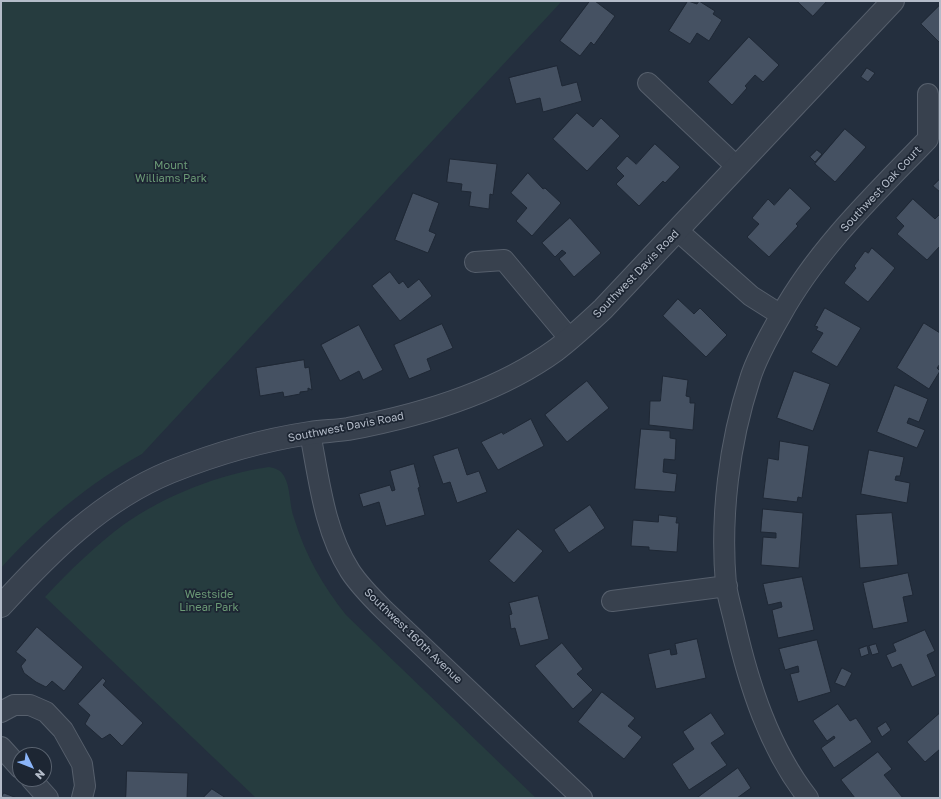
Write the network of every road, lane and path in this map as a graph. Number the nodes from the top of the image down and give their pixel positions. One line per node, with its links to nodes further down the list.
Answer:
1 (893, 1): 4 (street, Southwest Davis Road)
2 (648, 83): 4 (street)
3 (928, 94): 7 (street, Southwest Oak Court)
4 (737, 167): 5 (street, Southwest Davis Road)
5 (678, 231): 7 (street); 8 (street, Southwest Davis Road)
6 (475, 262): 8 (street)
7 (781, 315): 10 (street, Southwest Oak Court)
8 (570, 339): 9 (street, Southwest Davis Road)
9 (310, 433): 12 (street, Southwest Davis Road); 19 (street, Southwest 160th Avenue)
10 (726, 586): 11 (street); 20 (street, Southwest Oak Court)
11 (612, 601)
12 (1, 606)
13 (1, 712): 18 (street)
14 (1, 747): 15 (street)
15 (12, 759)
16 (38, 787): 17 (street)
17 (48, 798)
18 (82, 798)
19 (582, 798)
20 (808, 798)

